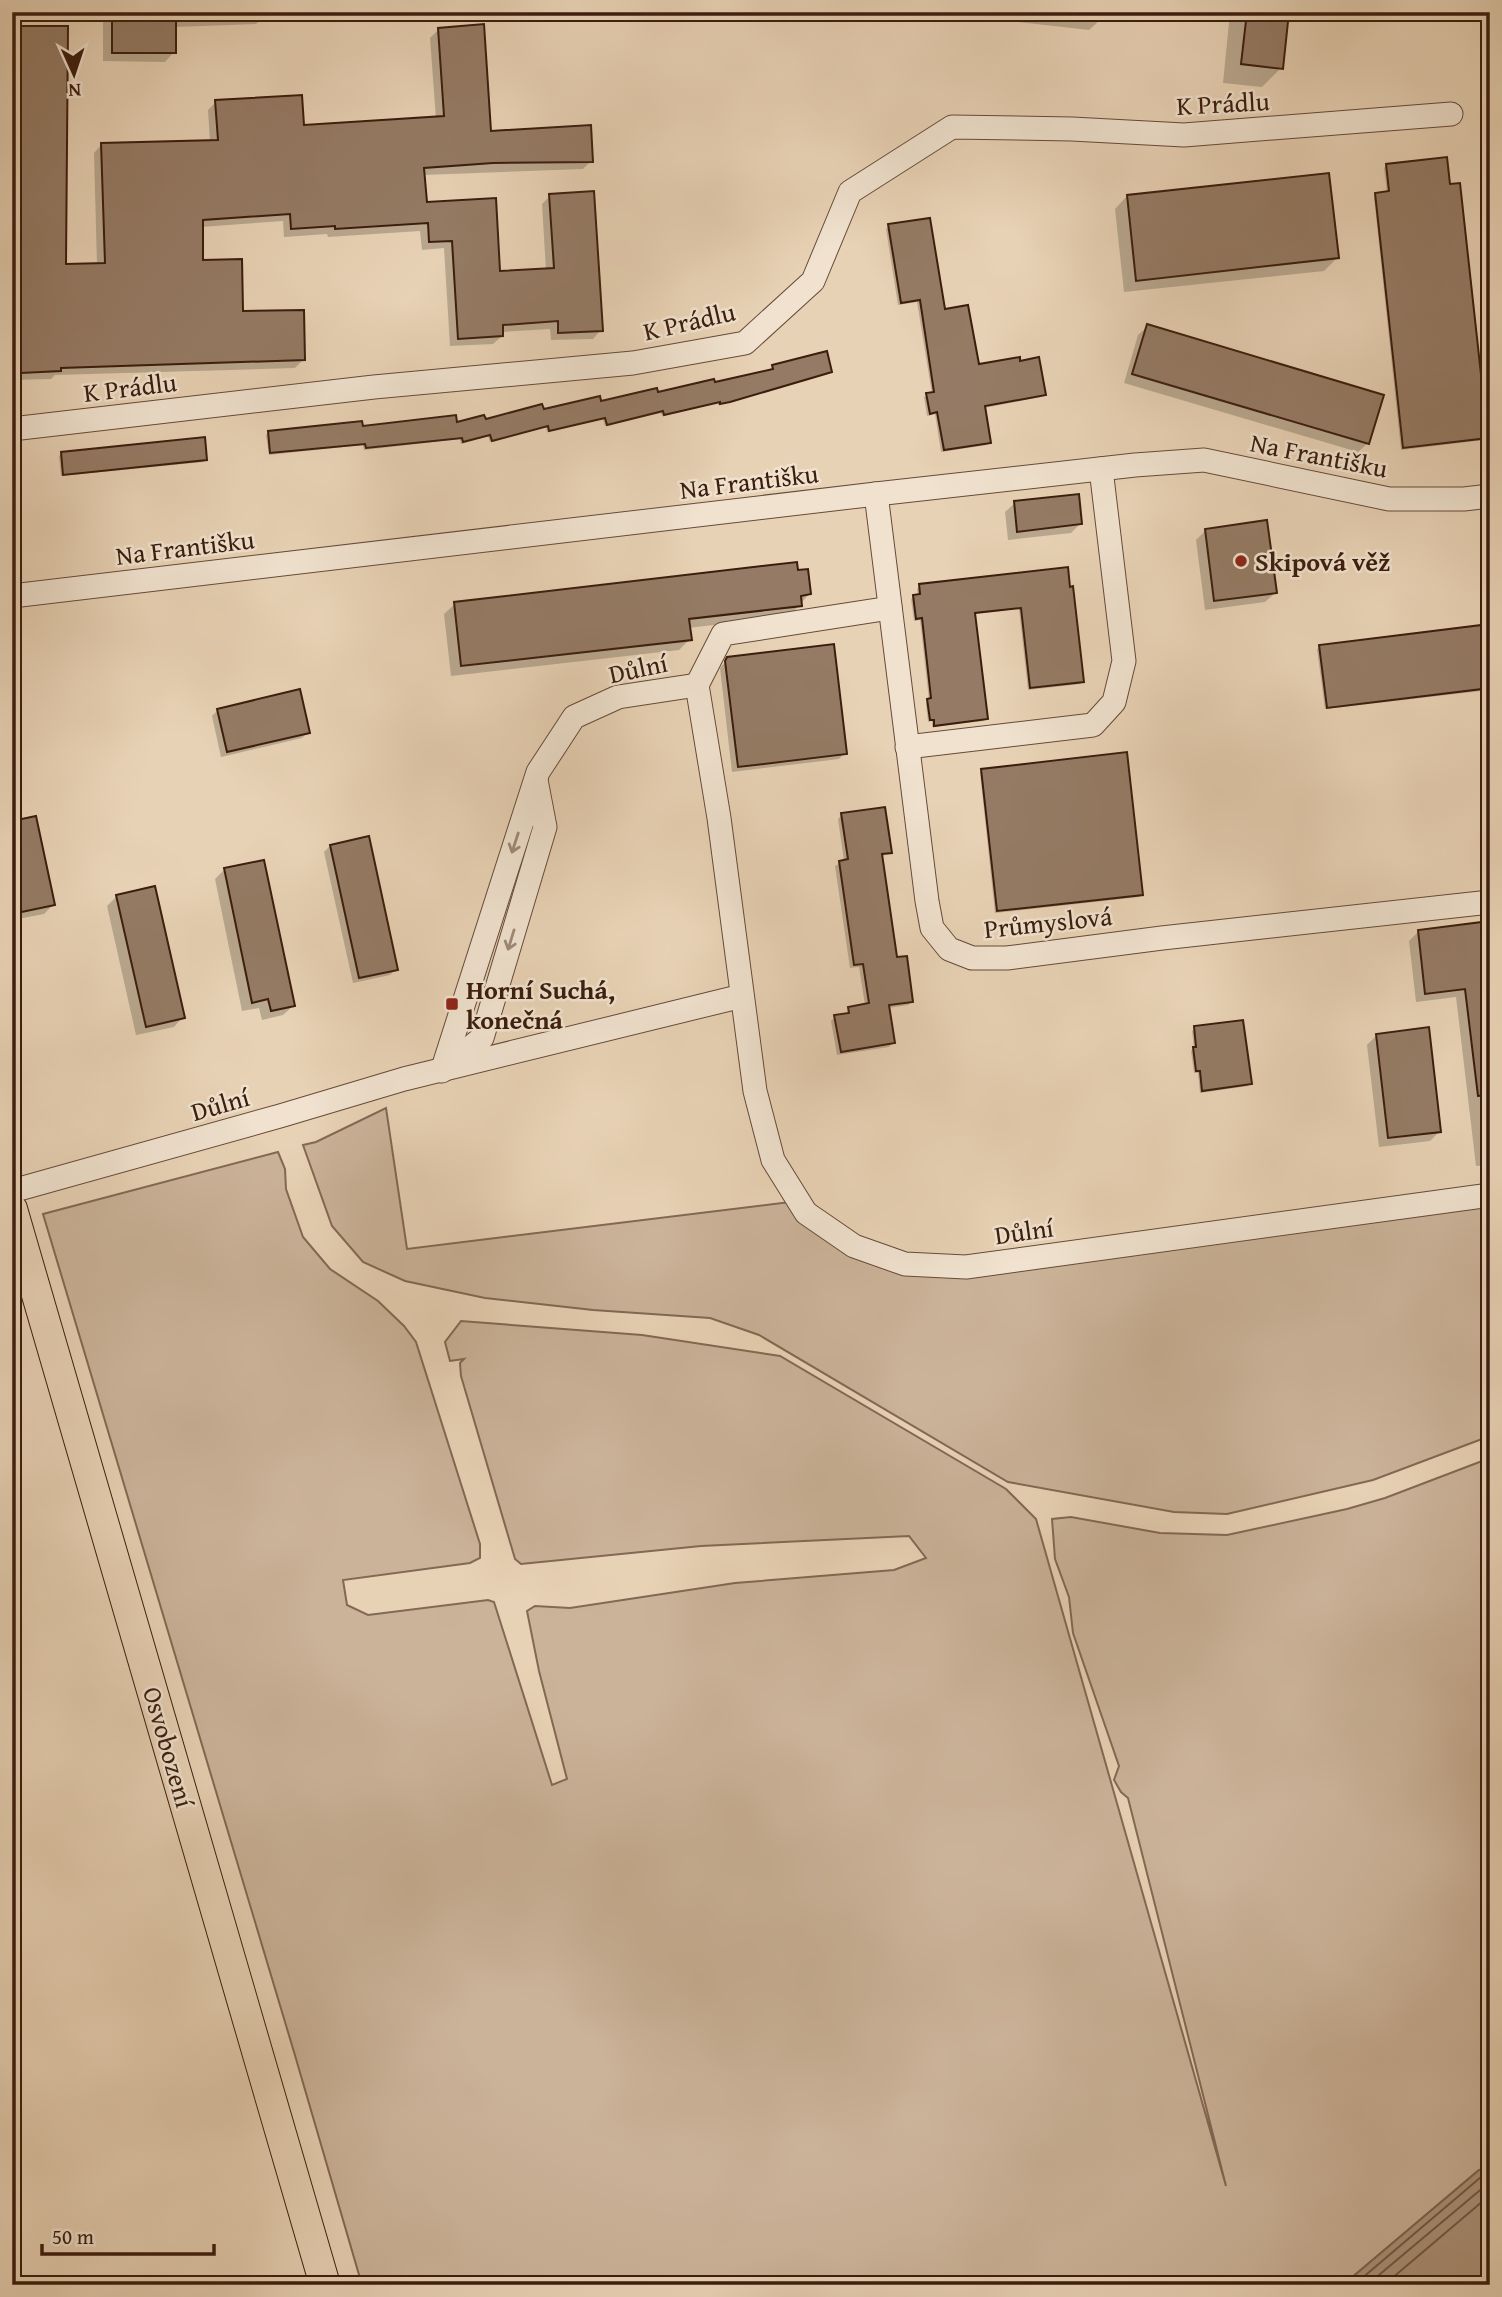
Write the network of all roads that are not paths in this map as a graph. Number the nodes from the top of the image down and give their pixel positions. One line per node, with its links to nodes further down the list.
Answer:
1 (1451, 114): 2 (street, K Prádlu)
2 (12, 429)
3 (1101, 469): 4 (street, Na Františku); 5 (street, Na Františku); 9 (street)
4 (876, 494): 6 (street, Na Františku); 7 (street, Průmyslová)
5 (1490, 496)
6 (12, 596)
7 (890, 608): 8 (street); 9 (street, Průmyslová)
8 (697, 685): 11 (street, Důlní); 12 (street, Důlní, one-way to 12)
9 (907, 747): 10 (street, Průmyslová)
10 (1490, 902)
11 (742, 996): 12 (street, Důlní); 14 (street, Důlní)
12 (443, 1071): 13 (street, Důlní)
13 (12, 1191)
14 (1490, 1195)
15 (12, 1209): 16 (main road, Osvobození)
16 (325, 2285)

